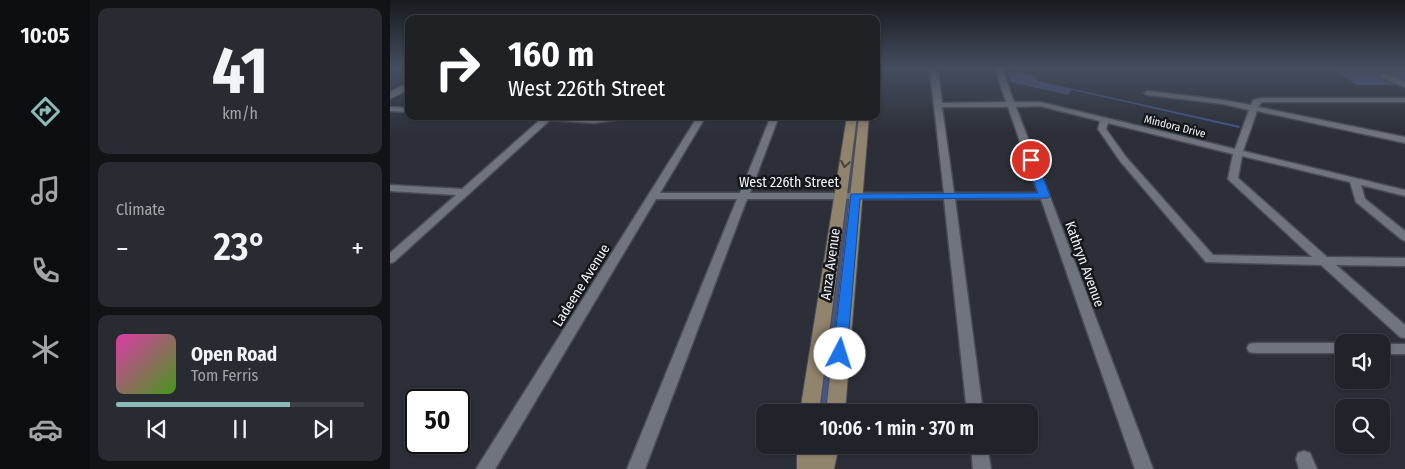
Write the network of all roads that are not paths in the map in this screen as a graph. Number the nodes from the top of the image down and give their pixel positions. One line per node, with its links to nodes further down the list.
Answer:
1 (936, 90): 5 (street)
2 (1006, 90): 6 (street, Kathryn Avenue)
3 (1148, 93): 7 (street)
4 (1405, 100): 7 (street)
5 (938, 105): 6 (street, Mindora Drive); 26 (street)
6 (1011, 105): 15 (street, Mindora Drive); 27 (street, Kathryn Avenue)
7 (1254, 108): 16 (street); 17 (street)
8 (390, 109): 9 (street)
9 (405, 110)
10 (545, 120): 20 (street)
11 (700, 120): 22 (street, Ladeene Avenue)
12 (773, 120): 23 (street)
13 (851, 120): 24 (main road, Anza Avenue, one-way to 24)
14 (864, 120): 25 (main road, Anza Avenue)
15 (1105, 120): 17 (street, Mindora Drive); 30 (street)
16 (1405, 140)
17 (1238, 152): 18 (street, Mindora Drive); 30 (street)
18 (1354, 180): 21 (street, Mindora Drive); 28 (street)
19 (390, 188): 20 (street)
20 (466, 192): 29 (street)
21 (1405, 192)
22 (654, 196): 23 (street, West 226th Street); 43 (street, Ladeene Avenue)
23 (743, 196): 24 (street, West 226th Street); 44 (street)
24 (839, 196): 25 (street, West 226th Street); 37 (main road, Anza Avenue)
25 (855, 196): 26 (street, West 226th Street); 38 (main road, Anza Avenue)
26 (948, 196): 27 (street, West 226th Street); 39 (street)
27 (1044, 196): 48 (street, Kathryn Avenue)
28 (1405, 237)
29 (390, 259)
30 (1324, 260): 31 (street); 32 (street)
31 (1405, 262)
32 (1405, 333)
33 (1254, 348): 34 (street)
34 (1335, 348)
35 (1390, 349): 36 (street)
36 (1405, 349)
37 (810, 404)
38 (836, 404)
39 (974, 404)
40 (807, 454): 45 (main road)
41 (827, 454): 46 (main road)
42 (980, 454): 47 (street)
43 (485, 469)
44 (636, 469)
45 (808, 469)
46 (823, 469)
47 (982, 469)
48 (1144, 469)

